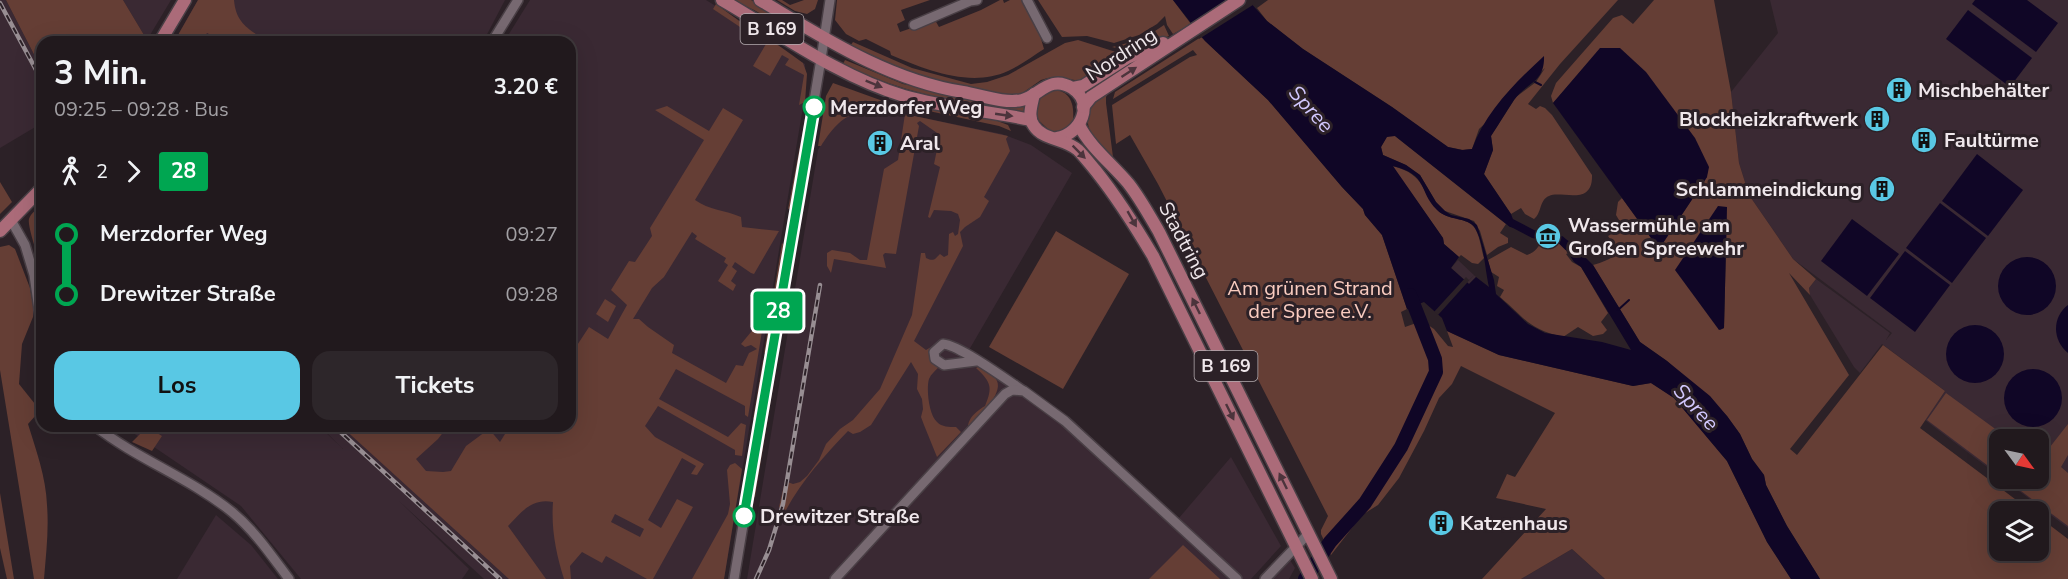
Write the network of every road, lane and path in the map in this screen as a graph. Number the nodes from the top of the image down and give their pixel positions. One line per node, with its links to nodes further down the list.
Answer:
1 (185, 0): 11 (main road)
2 (518, 0): 12 (street)
3 (722, 0): 15 (main road, Stadtring / B 169)
4 (760, 0): 13 (main road, B 169)
5 (830, 0): 13 (street)
6 (977, 0): 9 (street)
7 (1027, 0): 14 (street)
8 (1239, 0): 10 (main road, Nordring)
9 (914, 25)
10 (1183, 35): 16 (main road, Nordring); 18 (main road, Nordring, one-way to 10)
11 (164, 36)
12 (496, 36)
13 (825, 38): 15 (street); 17 (main road, B 169)
14 (1047, 38)
15 (821, 59): 19 (main road, Stadtring / B 169, one-way to 19); 33 (street)
16 (1073, 88): 17 (main road, B 169); 18 (main road)
17 (1034, 94): 19 (main road)
18 (1083, 107): 20 (main road)
19 (1031, 120): 21 (main road, Stadtring / B 169)
20 (1079, 125): 21 (main road); 29 (main road, Stadtring / B 169, one-way to 20)
21 (1057, 138): 30 (main road, Stadtring / B 169, one-way to 30)
22 (36, 194): 23 (main road)
23 (10, 220): 24 (main road); 25 (street)
24 (0, 231)
25 (36, 289)
26 (976, 361): 27 (street)
27 (1024, 392): 34 (street); 35 (street)
28 (105, 432): 32 (street)
29 (1311, 538): 30 (street); 31 (main road, Stadtring / B 169)
30 (1298, 551): 36 (street); 37 (main road, Stadtring / B 169)
31 (1329, 575)
32 (289, 579)
33 (734, 579)
34 (835, 579)
35 (1237, 579)
36 (1265, 579)
37 (1312, 579)

